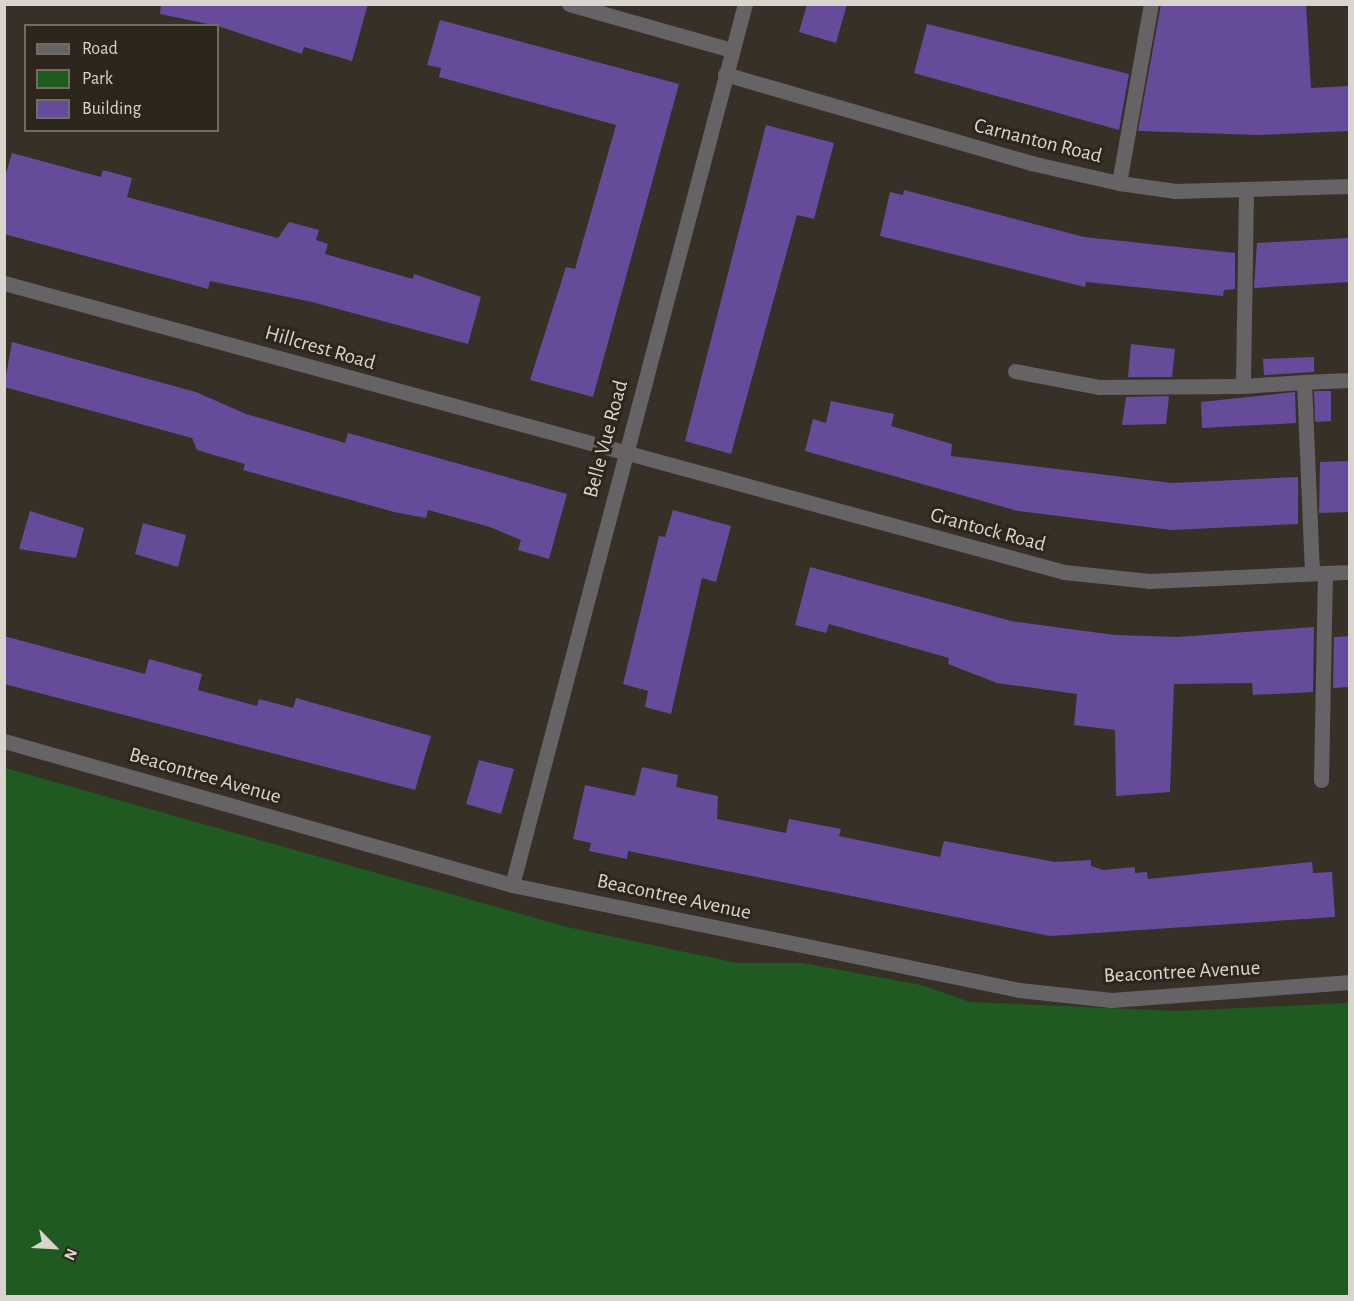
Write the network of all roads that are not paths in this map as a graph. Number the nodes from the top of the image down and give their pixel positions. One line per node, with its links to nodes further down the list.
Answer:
1 (569, 4): 4 (street)
2 (745, 4): 4 (street, Belle Vue Road)
3 (1151, 4): 6 (street)
4 (732, 50): 5 (street, Belle Vue Road)
5 (725, 74): 6 (street, Carnanton Road); 14 (street, Belle Vue Road)
6 (1119, 183): 8 (street, Carnanton Road)
7 (1350, 186): 8 (street, Carnanton Road)
8 (1246, 191): 13 (street)
9 (4, 283): 14 (street, Hillcrest Road)
10 (1015, 371): 13 (street)
11 (1350, 380): 12 (street)
12 (1304, 382): 13 (street); 16 (street)
13 (1243, 386)
14 (624, 454): 16 (street, Grantock Road); 19 (street, Belle Vue Road)
15 (1350, 572): 16 (street, Grantock Road)
16 (1319, 573): 18 (street)
17 (4, 741): 19 (street, Beacontree Avenue)
18 (1321, 780)
19 (512, 885): 20 (street, Beacontree Avenue)
20 (1350, 982)

